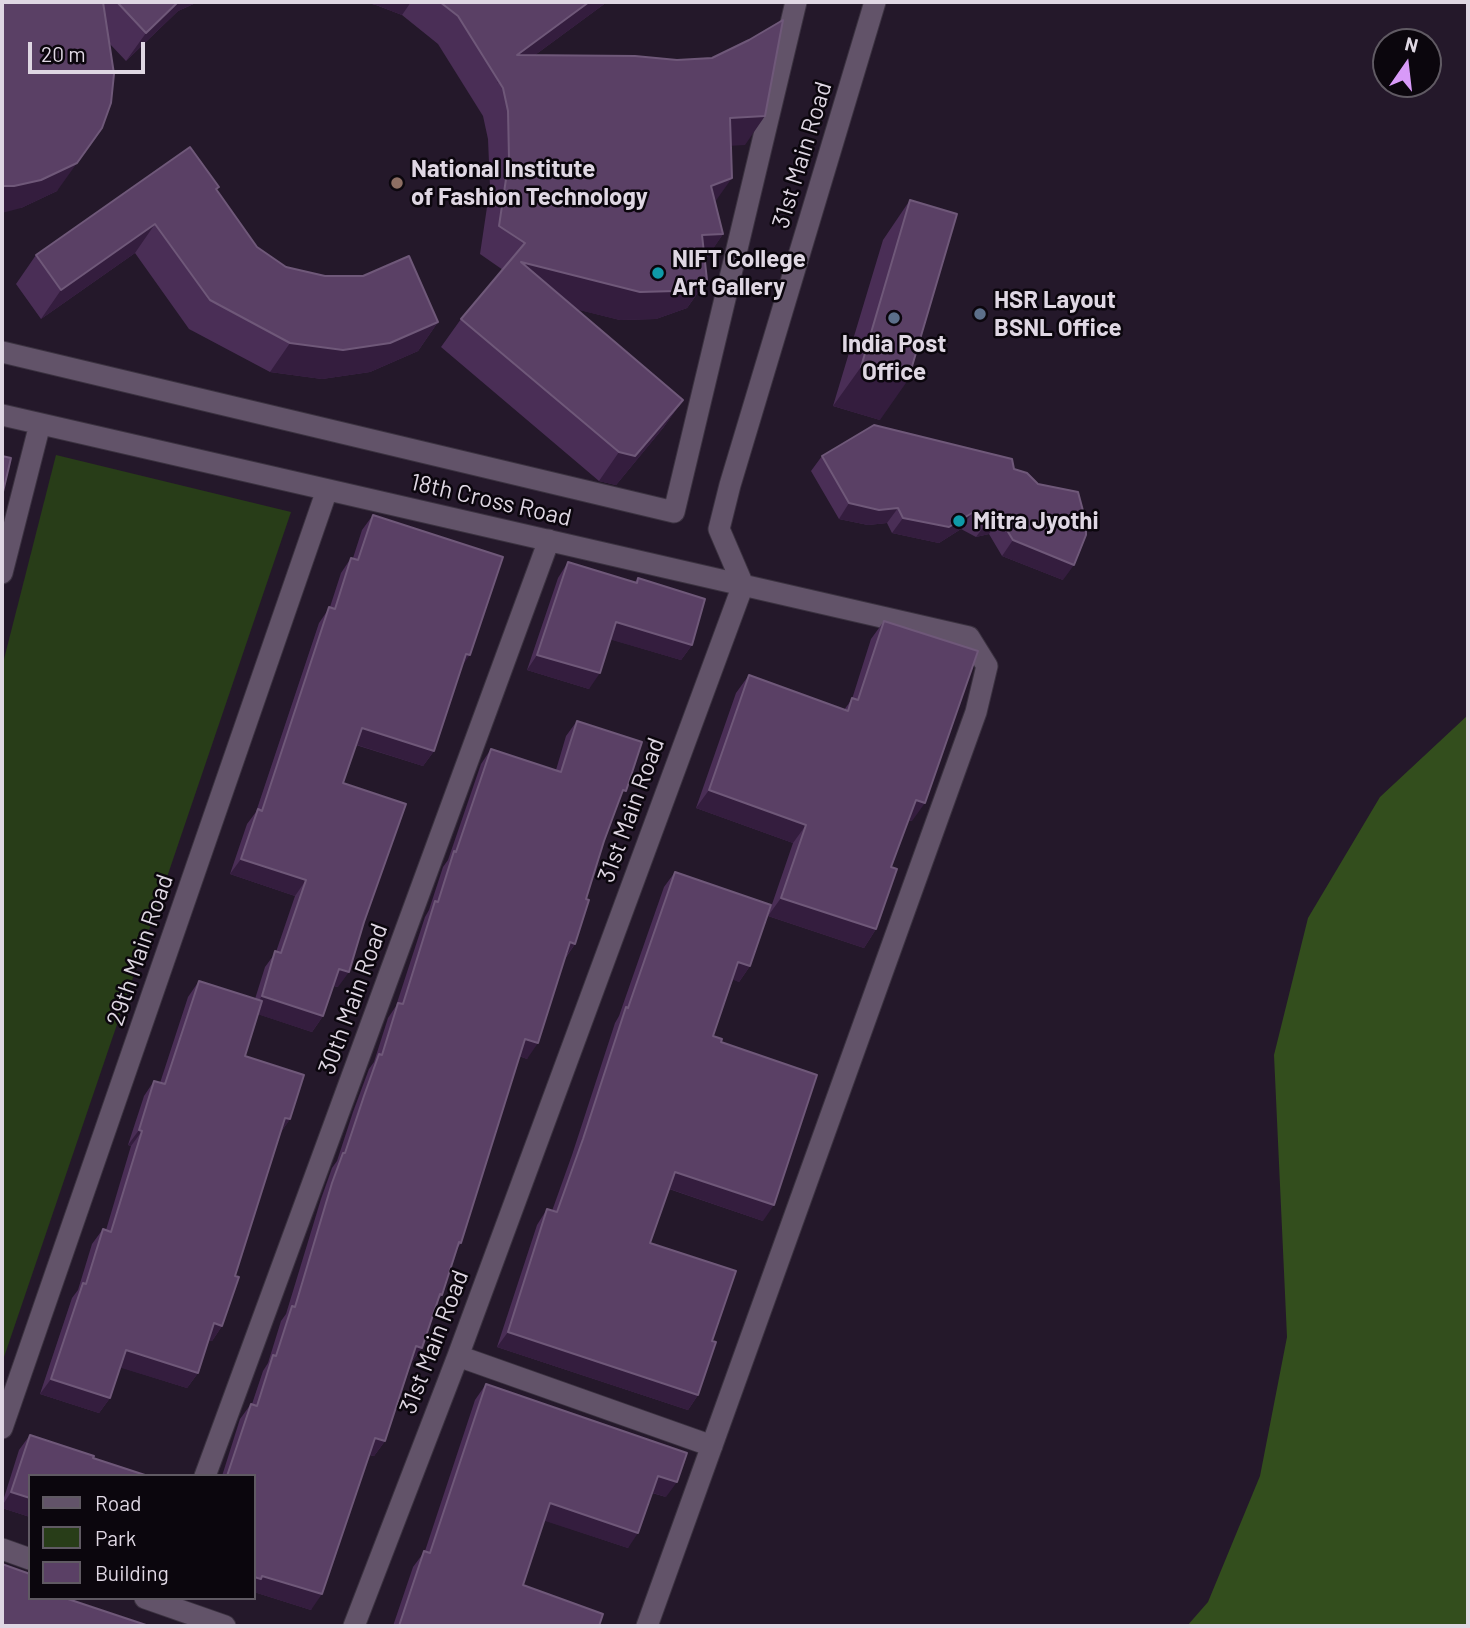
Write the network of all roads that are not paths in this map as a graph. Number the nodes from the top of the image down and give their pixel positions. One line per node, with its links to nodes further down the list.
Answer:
1 (796, 2): 3 (street)
2 (875, 2): 9 (street, 31st Main Road)
3 (2, 352)
4 (2, 415): 5 (street, 18th Cross Road)
5 (40, 424): 6 (street, 18th Cross Road); 8 (street)
6 (327, 490): 7 (street, 18th Cross Road); 11 (street, 29th Main Road)
7 (549, 540): 9 (street, 18th Cross Road); 13 (street, 30th Main Road)
8 (2, 573)
9 (743, 585): 10 (street, 31st Main Road); 12 (street, 18th Cross Road)
10 (457, 1356): 12 (street); 18 (street, 31st Main Road)
11 (2, 1428)
12 (712, 1446): 19 (street)
13 (206, 1474)
14 (2, 1549): 15 (street)
15 (28, 1558)
16 (154, 1600): 17 (street)
17 (225, 1626)
18 (354, 1626)
19 (647, 1626)

